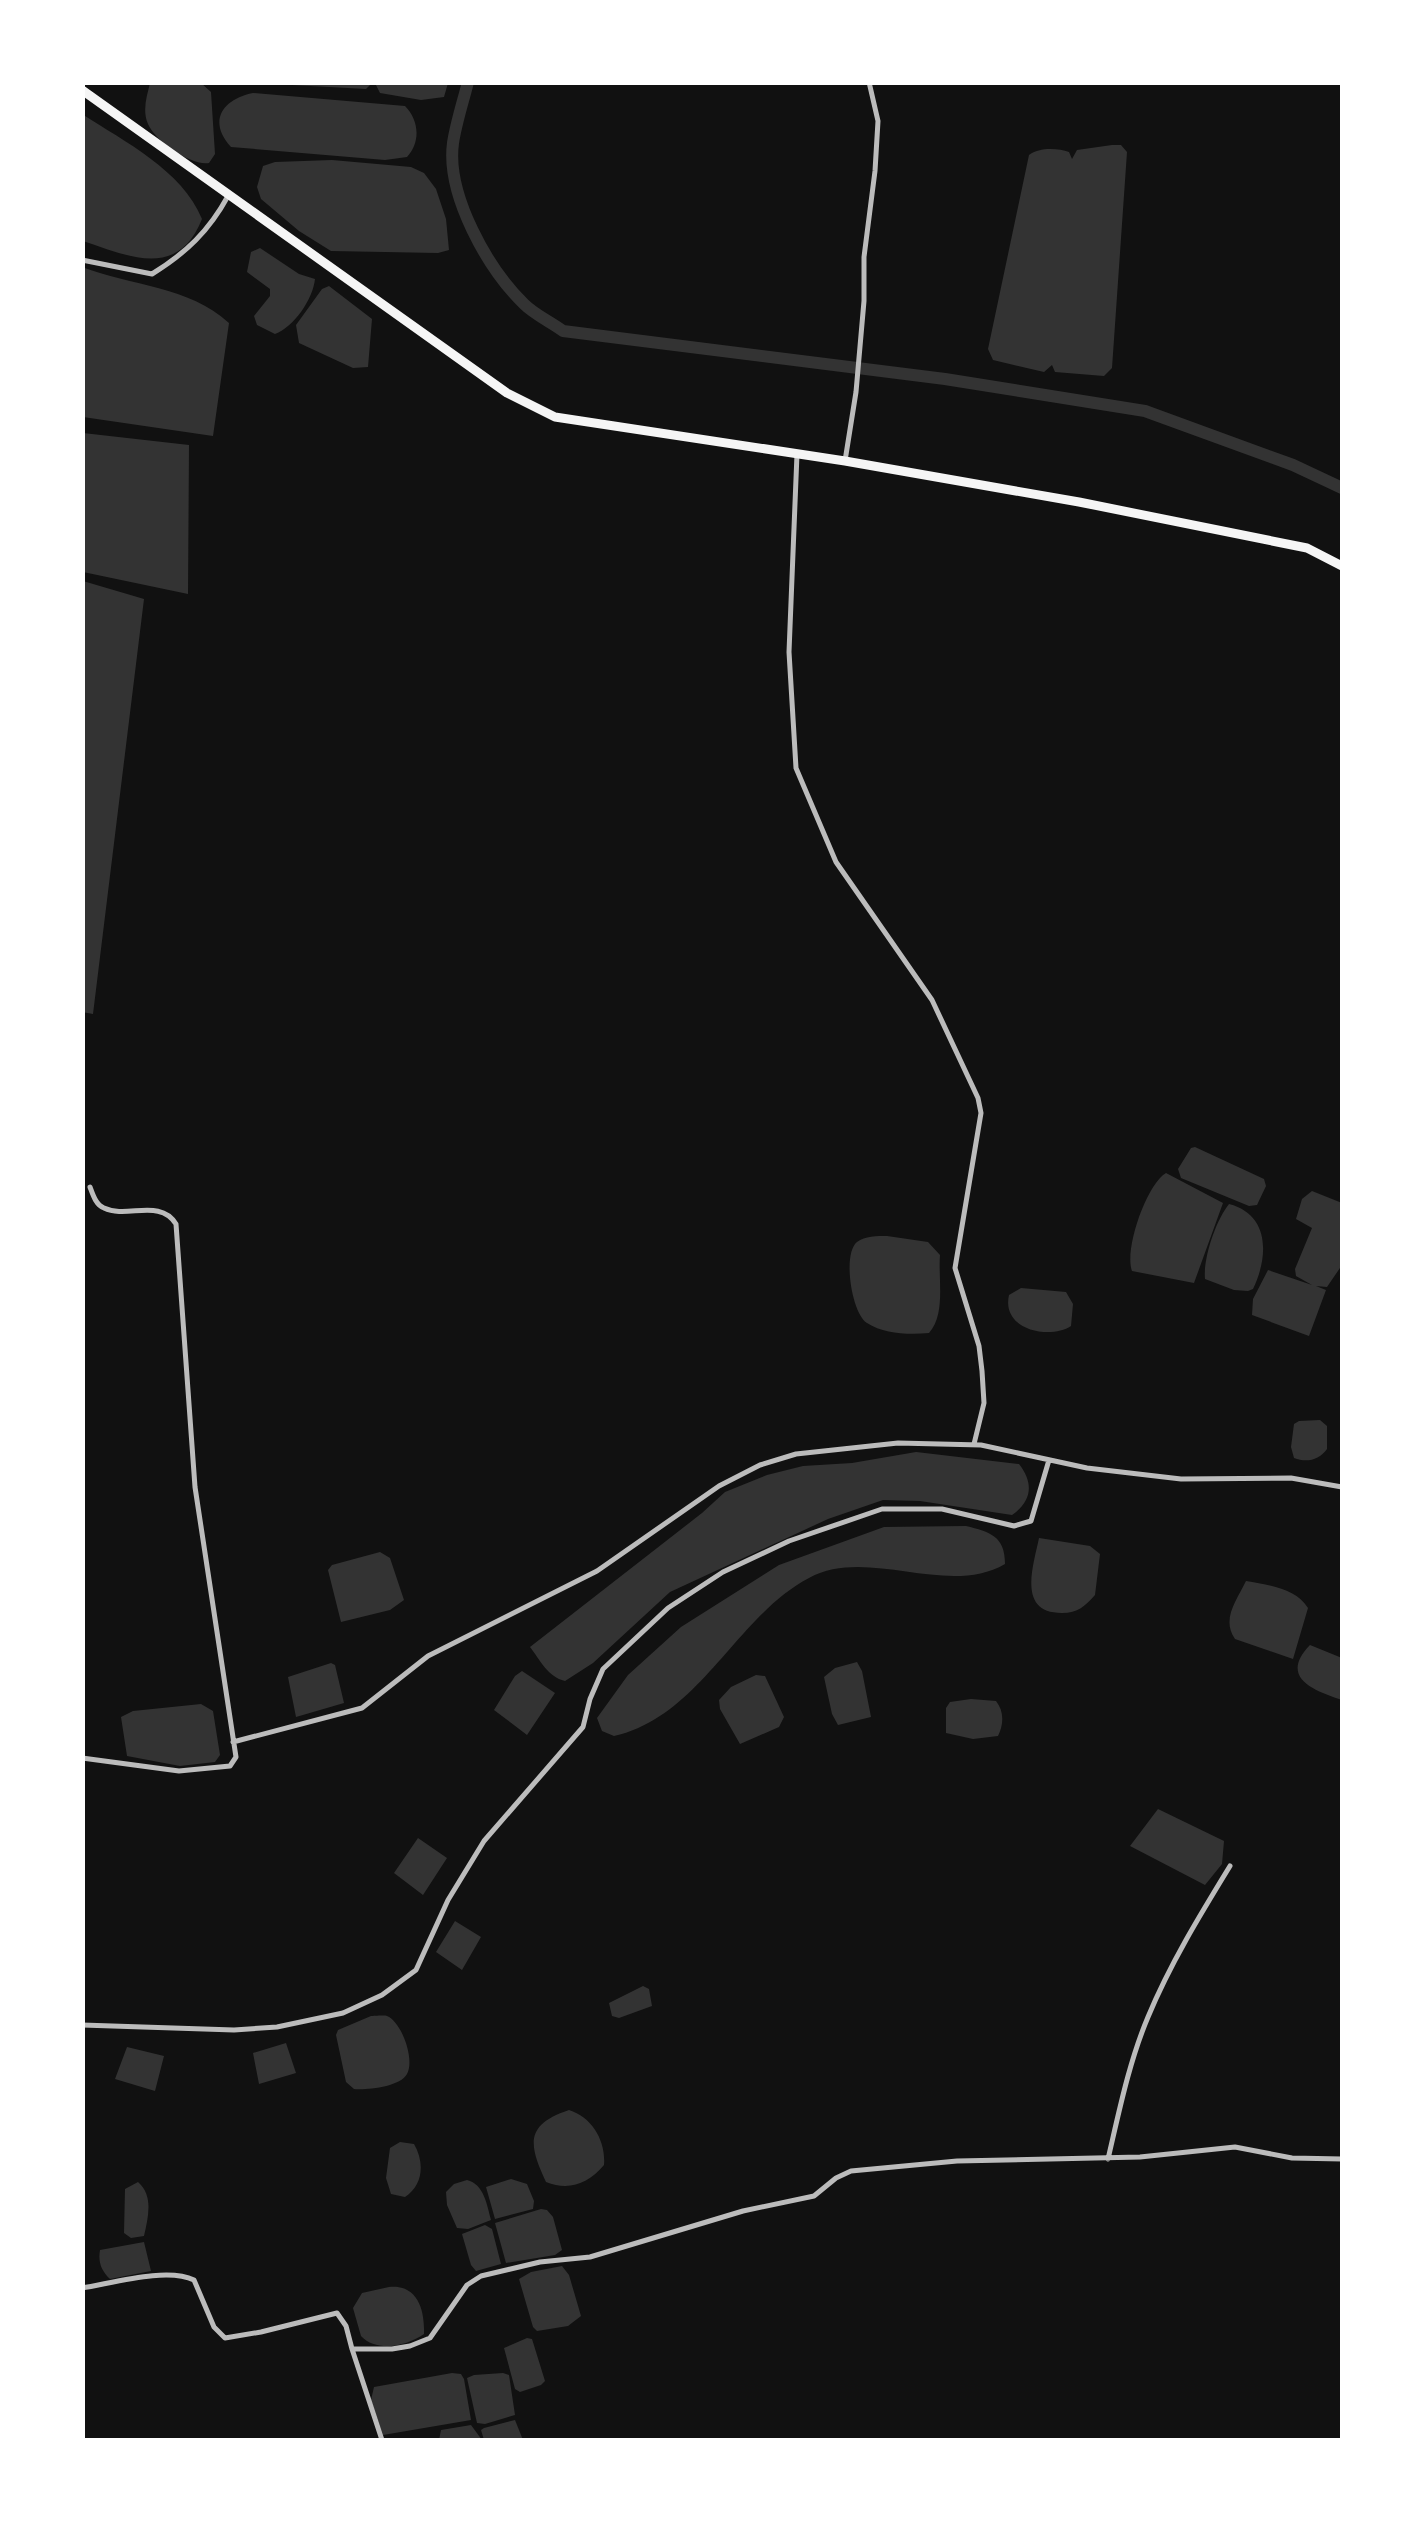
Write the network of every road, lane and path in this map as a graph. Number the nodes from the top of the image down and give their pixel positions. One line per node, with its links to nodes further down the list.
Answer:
1 (868, 82): 6 (street)
2 (82, 90): 3 (highway)
3 (229, 194): 4 (street); 5 (highway)
4 (82, 260)
5 (797, 454): 6 (highway); 9 (street)
6 (845, 462): 7 (highway)
7 (1342, 566)
8 (90, 1188): 12 (street)
9 (974, 1444): 10 (street); 12 (street)
10 (1049, 1460): 11 (street); 15 (street)
11 (1342, 1487)
12 (233, 1742): 13 (street)
13 (82, 1758)
14 (1230, 1866): 17 (street)
15 (82, 2025)
16 (1342, 2159): 17 (street)
17 (1108, 2160): 19 (street)
18 (82, 2288): 19 (street)
19 (352, 2348): 20 (street)
20 (382, 2440)

